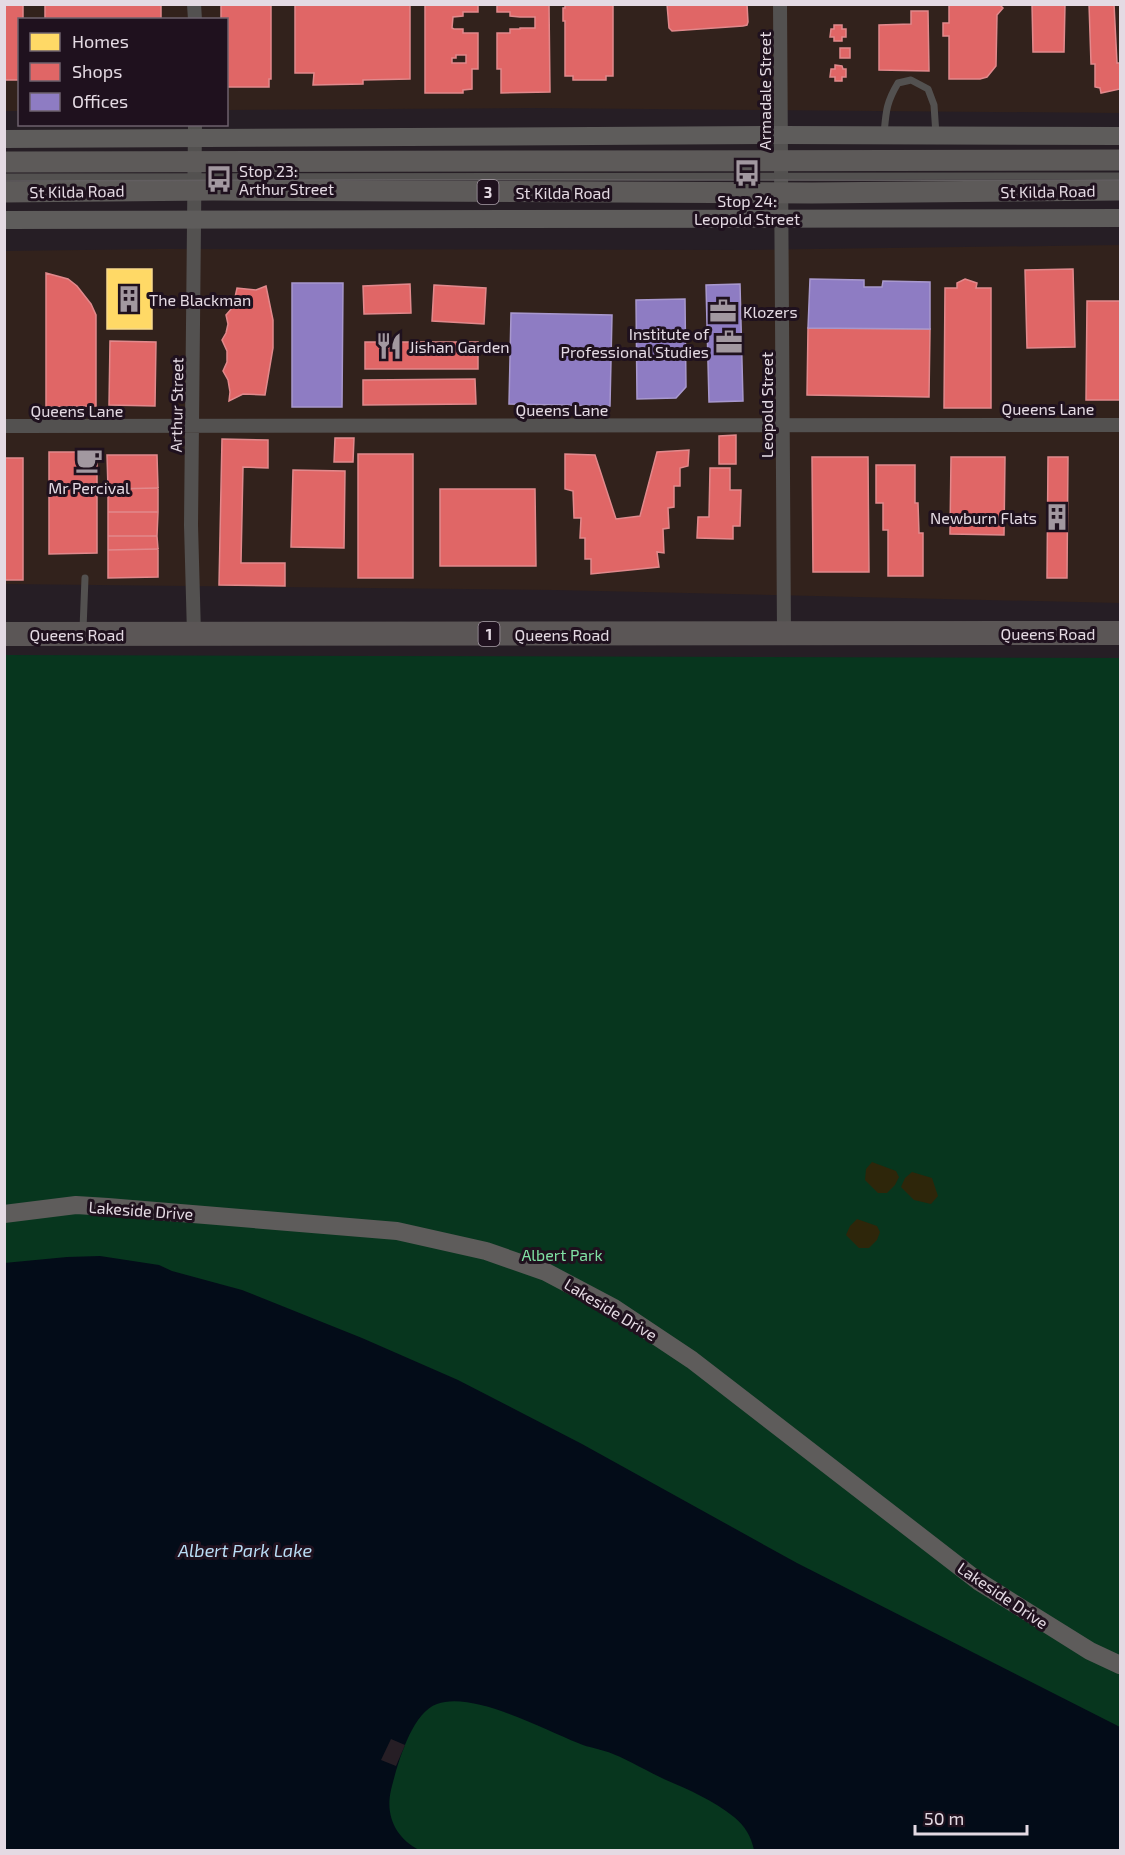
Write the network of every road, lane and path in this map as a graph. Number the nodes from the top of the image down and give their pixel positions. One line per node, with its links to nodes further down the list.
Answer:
1 (780, 4): 3 (street, Armadale Street)
2 (195, 132): 7 (main road); 8 (main road); 12 (street, Arthur Street)
3 (781, 135): 4 (main road); 7 (main road); 15 (street, Armadale Street)
4 (884, 136): 5 (main road); 5 (lane)
5 (936, 136): 6 (main road)
6 (1120, 136)
7 (616, 137): 9 (lane)
8 (4, 139)
9 (616, 160): 12 (main road, St Kilda Road / 3); 15 (main road, St Kilda Road / 3)
10 (1120, 160): 15 (main road, St Kilda Road / 3)
11 (4, 162): 12 (main road, St Kilda Road / 3)
12 (195, 176): 14 (lane); 15 (main road, St Kilda Road / 3); 17 (main road, St Kilda Road / 3); 20 (street, Arthur Street)
13 (1120, 176): 15 (lane)
14 (4, 177)
15 (781, 177): 16 (main road, St Kilda Road / 3); 18 (street, Leopold Street)
16 (1120, 190)
17 (4, 192)
18 (782, 218): 19 (main road, St Kilda Road); 20 (main road, St Kilda Road); 25 (street, Leopold Street)
19 (1120, 218)
20 (194, 219): 21 (main road, St Kilda Road); 24 (street, Arthur Street)
21 (4, 220)
22 (1120, 425): 25 (street, Queens Lane)
23 (4, 426): 24 (street, Queens Lane)
24 (192, 426): 25 (street, Queens Lane); 30 (street, Arthur Street)
25 (783, 426): 31 (street, Leopold Street)
26 (85, 578): 29 (lane)
27 (1120, 633): 31 (highway, Queens Road / 1)
28 (4, 634): 29 (highway, Queens Road / 1)
29 (83, 634): 30 (highway, Queens Road / 1)
30 (194, 634): 31 (highway, Queens Road / 1)
31 (784, 634)
32 (4, 1214): 33 (main road, Lakeside Drive)
33 (1120, 1665)

